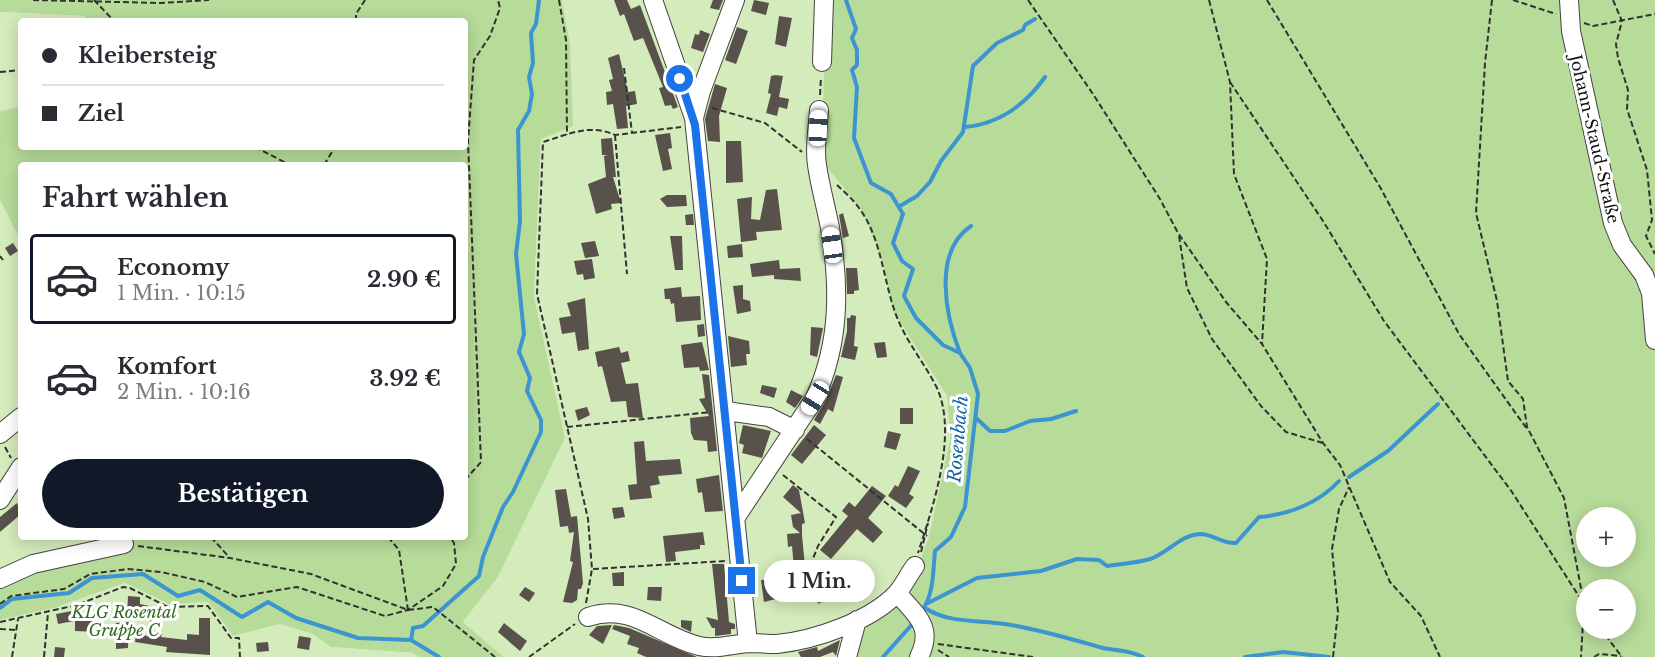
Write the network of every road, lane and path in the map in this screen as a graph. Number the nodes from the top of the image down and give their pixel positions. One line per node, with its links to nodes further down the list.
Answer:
1 (33, 0): 15 (path)
2 (209, 0): 15 (path)
3 (365, 0): 17 (path)
4 (498, 0): 29 (path)
5 (560, 0): 26 (path)
6 (653, 0): 24 (street)
7 (735, 0): 24 (street)
8 (824, 0): 18 (street)
9 (1028, 0): 33 (path)
10 (1209, 0): 22 (path)
11 (1267, 0): 45 (path)
12 (1492, 0): 45 (path)
13 (1569, 0): 38 (street, Johann-Staud-Straße)
14 (1613, 0): 34 (path)
15 (95, 1): 16 (path)
16 (111, 18)
17 (356, 18)
18 (822, 62): 23 (path)
19 (624, 68): 25 (path)
20 (18, 70): 21 (path)
21 (0, 72)
22 (1230, 82): 39 (path); 67 (path)
23 (819, 110): 31 (street)
24 (696, 116): 25 (path); 31 (path); 40 (street)
25 (633, 133): 27 (path)
26 (567, 135): 27 (path); 42 (path)
27 (615, 135): 37 (path)
28 (468, 141): 51 (path)
29 (468, 141)
30 (261, 150): 32 (path)
31 (813, 161): 43 (street); 55 (path)
32 (284, 162)
33 (1178, 233): 39 (path); 47 (path)
34 (1655, 254)
35 (0, 256): 36 (path)
36 (3, 260)
37 (627, 274)
38 (1655, 340)
39 (1262, 344): 47 (path)
40 (726, 411): 42 (path); 43 (street); 54 (street)
41 (18, 419): 44 (street)
42 (567, 427): 63 (path)
43 (795, 430): 48 (street); 55 (path)
44 (0, 434)
45 (1532, 436): 66 (path)
46 (0, 440): 49 (path)
47 (1323, 443): 52 (path)
48 (771, 465): 54 (street); 64 (path)
49 (18, 466)
50 (18, 472): 53 (street)
51 (468, 477)
52 (1349, 487): 89 (path); 90 (path)
53 (0, 501)
54 (736, 517): 61 (street)
55 (925, 535): 62 (path)
56 (214, 540): 60 (path)
57 (391, 540): 70 (path)
58 (452, 540): 70 (path)
59 (124, 544): 60 (path); 65 (street)
60 (230, 558): 70 (path)
61 (739, 561): 63 (path); 80 (street)
62 (916, 564): 68 (street)
63 (592, 570): 72 (path)
64 (806, 576)
65 (0, 579)
66 (1579, 579)
67 (1576, 592)
68 (900, 597): 74 (street); 81 (street)
69 (0, 604): 70 (path)
70 (408, 610): 85 (path)
71 (48, 613): 73 (path); 83 (path); 84 (path)
72 (588, 617): 80 (street); 86 (path)
73 (18, 619): 75 (path); 77 (path)
74 (858, 620): 80 (street); 87 (street)
75 (0, 622)
76 (0, 629): 77 (path)
77 (16, 630): 82 (path)
78 (1582, 639): 91 (path)
79 (1608, 639): 93 (path)
80 (748, 643)
81 (923, 643): 88 (path)
82 (12, 657)
83 (44, 657)
84 (240, 657)
85 (495, 657)
86 (529, 657)
87 (846, 657)
88 (1033, 657)
89 (1333, 657)
90 (1440, 657)
91 (1581, 657)
92 (1594, 657): 93 (path)
93 (1621, 657)

